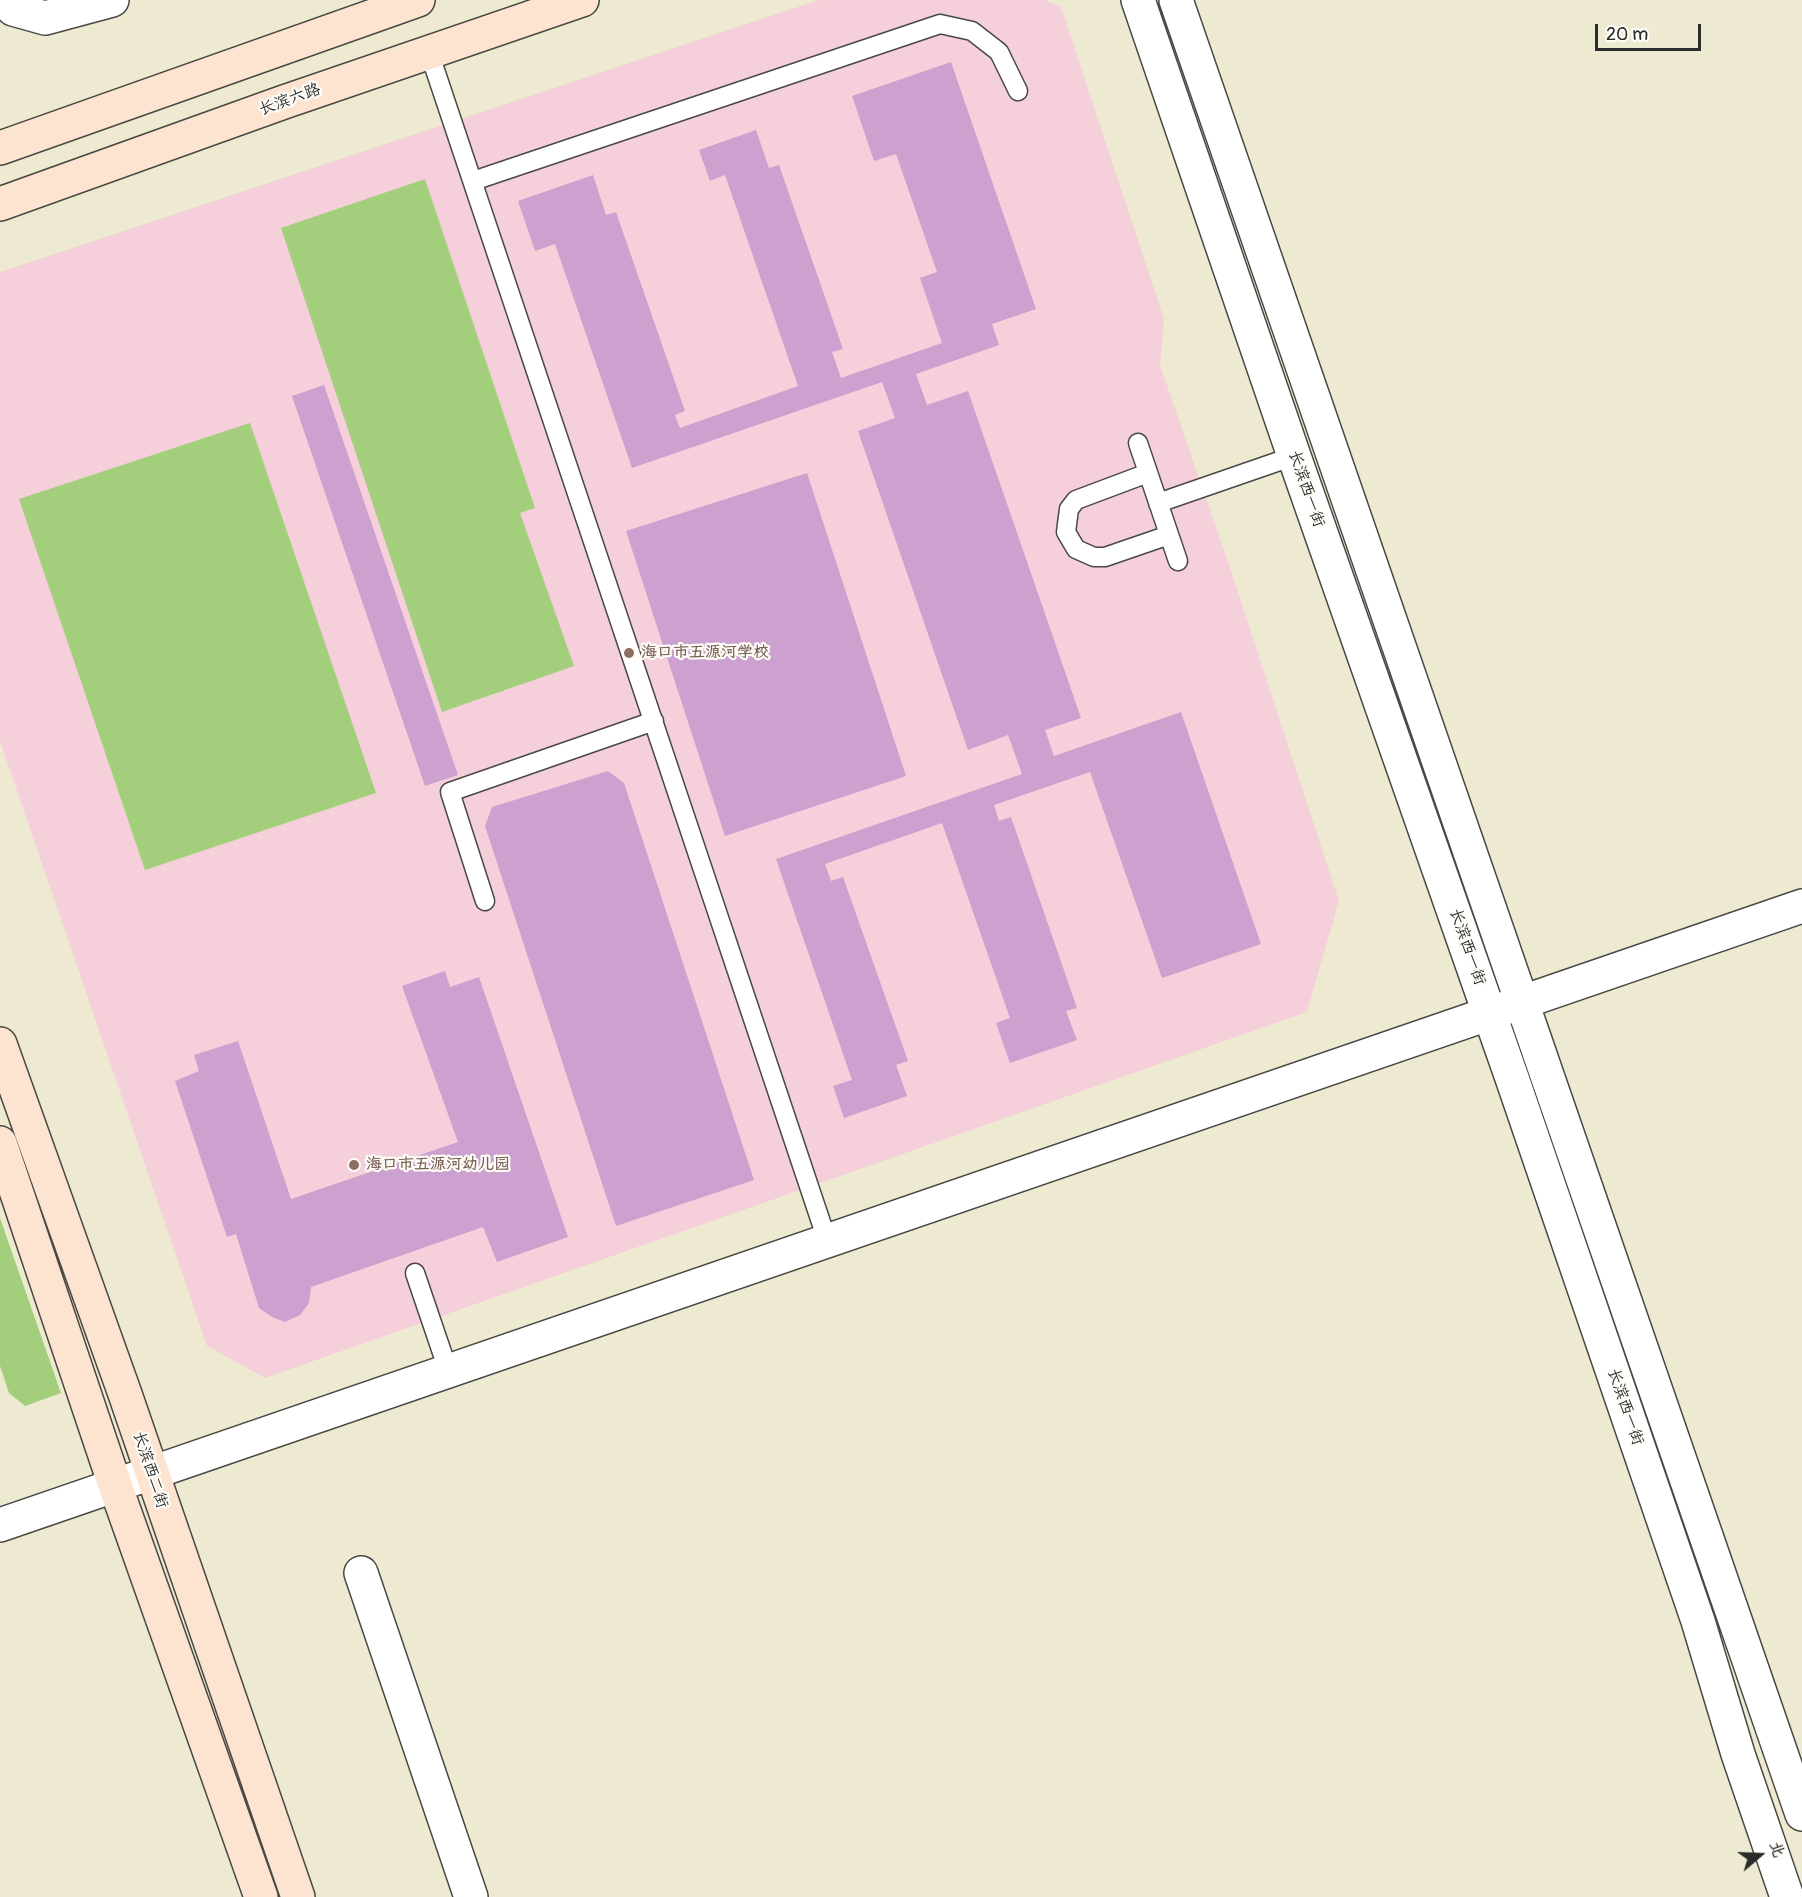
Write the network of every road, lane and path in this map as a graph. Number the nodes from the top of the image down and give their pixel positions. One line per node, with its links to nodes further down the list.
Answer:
1 (4, 0): 2 (street)
2 (112, 0)
3 (418, 0): 9 (main road)
4 (582, 0): 7 (main road, 长滨六路)
5 (1138, 0): 13 (street, 长滨西一街)
6 (1176, 0): 21 (street, 长滨西一街)
7 (429, 52): 10 (lane); 11 (main road, 长滨六路)
8 (1018, 91): 10 (lane)
9 (0, 148)
10 (473, 181): 18 (lane)
11 (0, 204)
12 (1138, 443): 14 (lane)
13 (1294, 456): 15 (lane); 22 (street, 长滨西一街)
14 (1148, 473): 15 (lane); 16 (lane)
15 (1158, 503): 16 (lane)
16 (1169, 535): 17 (lane)
17 (1178, 561)
18 (654, 722): 19 (lane); 25 (lane)
19 (485, 901)
20 (1802, 906): 21 (street)
21 (1521, 1001): 22 (street); 32 (street, 长滨西一街)
22 (1490, 1012): 25 (street); 36 (street, 长滨西一街)
23 (0, 1044): 28 (main road, 长滨西二街)
24 (0, 1143): 29 (main road)
25 (827, 1240): 27 (street)
26 (415, 1273): 27 (lane)
27 (448, 1370): 28 (street)
28 (151, 1472): 29 (street); 34 (main road, 长滨西二街)
29 (115, 1485): 30 (street); 33 (main road)
30 (0, 1525)
31 (361, 1573): 35 (street)
32 (1802, 1814)
33 (261, 1897)
34 (298, 1897)
35 (471, 1897)
36 (1787, 1897)

